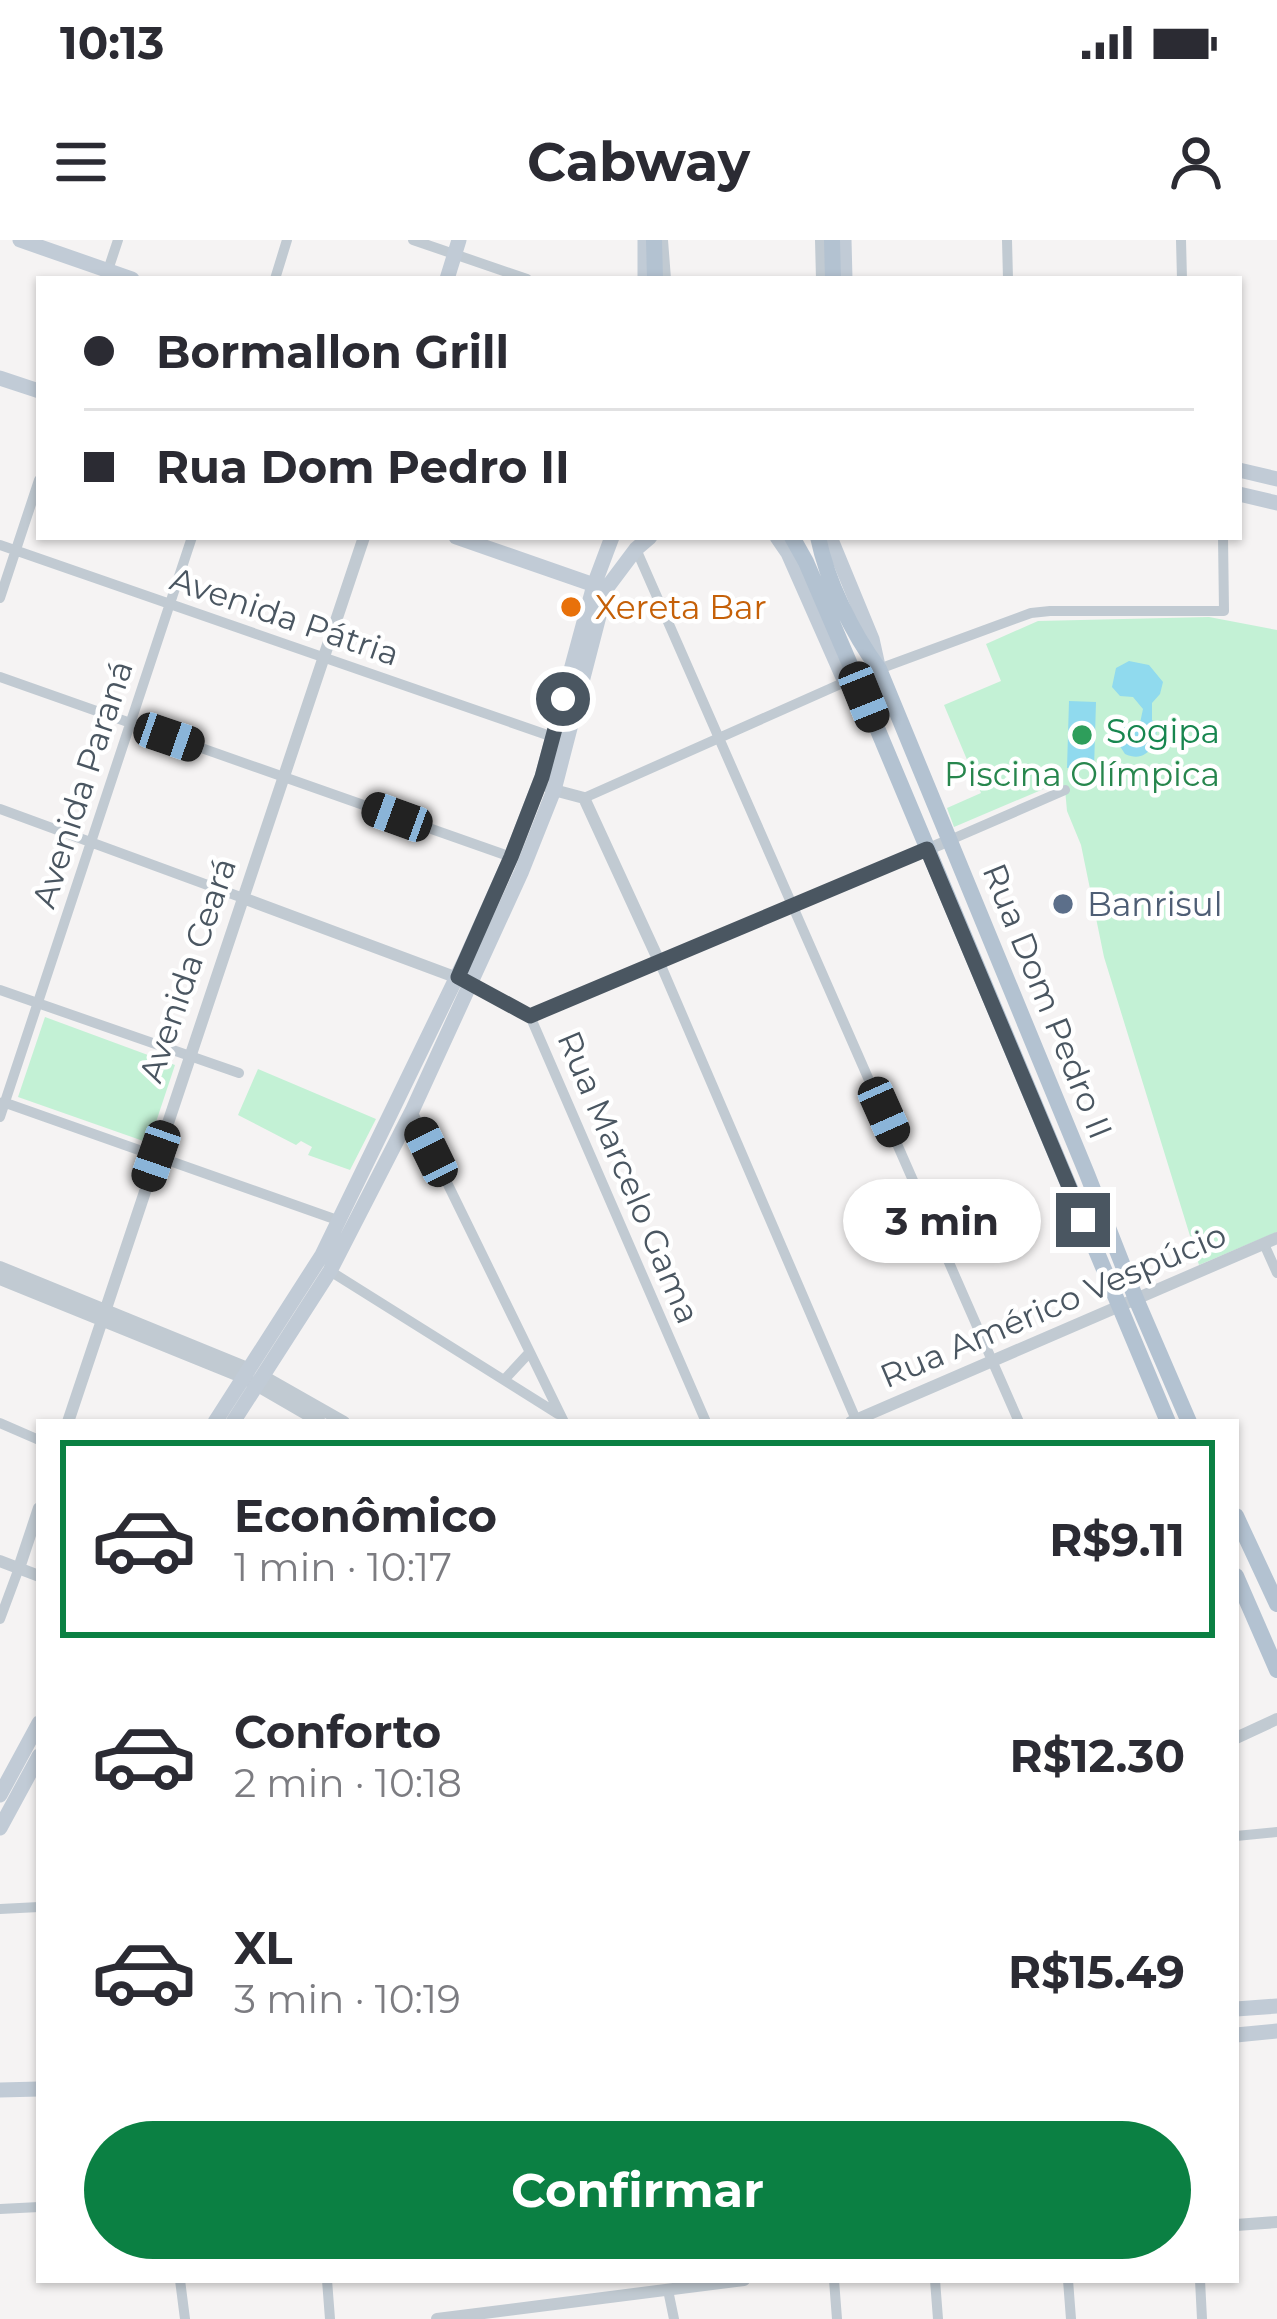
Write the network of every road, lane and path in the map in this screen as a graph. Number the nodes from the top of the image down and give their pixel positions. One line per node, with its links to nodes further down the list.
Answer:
1 (20, 240): 12 (main road)
2 (118, 240): 12 (street)
3 (287, 240): 13 (street)
4 (413, 240): 11 (street)
5 (820, 240): 19 (street)
6 (832, 240): 20 (main road)
7 (844, 240): 21 (main road)
8 (1007, 240): 22 (street)
9 (1181, 240): 23 (street)
10 (654, 243): 16 (main road); 17 (main road); 18 (street)
11 (457, 247): 14 (main road); 15 (street)
12 (107, 275)
13 (275, 276)
14 (448, 276)
15 (520, 276)
16 (647, 276)
17 (655, 276)
18 (665, 276)
19 (821, 276)
20 (833, 276)
21 (845, 276)
22 (1008, 276)
23 (1182, 276)
24 (0, 378): 25 (main road)
25 (36, 391)
26 (1242, 471): 27 (main road)
27 (1277, 479)
28 (36, 489): 43 (street)
29 (1242, 495): 30 (main road)
30 (1277, 503)
31 (191, 540): 46 (street, Avenida Paraná)
32 (363, 540): 48 (street, Avenida Ceará)
33 (465, 540): 44 (main road)
34 (611, 540): 44 (main road)
35 (646, 540): 42 (main road)
36 (779, 540): 51 (main road, Rua Dom Pedro II)
37 (793, 540): 47 (main road)
38 (819, 540): 47 (main road)
39 (831, 540): 49 (main road, Rua Dom Pedro II)
40 (1223, 540): 49 (street)
41 (0, 545): 43 (street, Avenida Pátria)
42 (636, 549): 44 (main road); 55 (street)
43 (16, 550): 45 (street); 46 (street, Avenida Pátria)
44 (600, 587): 54 (main road); 57 (main road)
45 (0, 598)
46 (170, 604): 48 (street, Avenida Pátria); 53 (street, Avenida Paraná)
47 (852, 647): 49 (main road, Rua Dom Pedro II); 52 (main road, Rua Dom Pedro II)
48 (324, 657): 54 (street, Avenida Pátria); 56 (street, Avenida Ceará)
49 (879, 669): 61 (main road, Rua Dom Pedro II)
50 (0, 677): 53 (street)
51 (845, 682): 52 (main road, Rua Dom Pedro II); 55 (street)
52 (864, 697): 63 (main road, Rua Dom Pedro II)
53 (130, 724): 56 (street); 62 (street, Avenida Paraná)
54 (553, 737): 57 (main road)
55 (718, 738): 59 (street); 66 (street)
56 (284, 777): 64 (street); 65 (street, Avenida Ceará)
57 (546, 788): 59 (street); 64 (main road); 68 (main road)
58 (1065, 790): 61 (street)
59 (584, 798): 67 (street)
60 (0, 809): 62 (street)
61 (950, 839): 63 (street); 84 (main road, Rua Dom Pedro II)
62 (91, 843): 65 (street); 70 (street, Avenida Paraná)
63 (927, 849): 66 (street); 84 (main road, Rua Dom Pedro II)
64 (511, 857): 68 (main road)
65 (243, 898): 68 (street, Rua Marcelo Gama); 72 (street, Avenida Ceará)
66 (792, 905): 67 (street); 87 (street)
67 (659, 961): 71 (street); 98 (street)
68 (464, 980): 71 (street, Rua Marcelo Gama); 75 (main road); 78 (main road)
69 (0, 991): 70 (street)
70 (38, 1004): 72 (street); 74 (street, Avenida Paraná)
71 (530, 1016): 97 (street, Rua Marcelo Gama)
72 (190, 1056): 73 (street); 77 (street, Avenida Ceará)
73 (239, 1072)
74 (3, 1102): 76 (street, Avenida Paraná); 77 (street)
75 (412, 1111): 81 (main road); 86 (street)
76 (0, 1117)
77 (156, 1156): 78 (street); 85 (street, Avenida Ceará)
78 (340, 1221): 88 (main road)
79 (1270, 1241): 82 (street); 84 (street, Rua Américo Vespúcio)
80 (0, 1267): 85 (street)
81 (330, 1271): 88 (main road); 89 (street)
82 (1277, 1274)
83 (0, 1280): 85 (street)
84 (1127, 1302): 87 (street, Rua Américo Vespúcio); 101 (main road, Rua Dom Pedro II); 102 (main road, Rua Dom Pedro II)
85 (103, 1315): 88 (street); 91 (street, Avenida Ceará)
86 (529, 1353): 89 (street); 96 (street)
87 (993, 1360): 99 (street, Rua Américo Vespúcio); 100 (street)
88 (254, 1377): 90 (street); 92 (main road); 93 (main road)
89 (504, 1380): 96 (street)
90 (305, 1406): 94 (street); 95 (street)
91 (69, 1419)
92 (218, 1419)
93 (234, 1419)
94 (317, 1419)
95 (337, 1419)
96 (563, 1419)
97 (705, 1419)
98 (854, 1419)
99 (860, 1419)
100 (1018, 1419)
101 (1167, 1419)
102 (1187, 1419)
103 (0, 1424): 104 (street)
104 (36, 1439)
105 (36, 1517): 108 (street)
106 (1239, 1522): 111 (main road)
107 (0, 1561): 108 (street)
108 (19, 1568): 109 (street); 112 (street)
109 (36, 1575)
110 (1239, 1583): 113 (main road)
111 (1277, 1604)
112 (0, 1618)
113 (1277, 1670)
114 (1277, 1719): 116 (street)
115 (36, 1729): 118 (main road)
116 (1239, 1737)
117 (36, 1762): 119 (main road)
118 (0, 1795)
119 (0, 1828)
120 (1277, 1832): 121 (street)
121 (1239, 1836)
122 (36, 1907): 123 (street)
123 (0, 1909)
124 (1277, 2010): 125 (main road)
125 (1239, 2013)
126 (1277, 2028): 127 (main road)
127 (1239, 2031)
128 (36, 2089): 129 (main road)
129 (0, 2090)
130 (36, 2207): 131 (street)
131 (0, 2209)
132 (1277, 2222): 133 (street)
133 (1239, 2225)
134 (180, 2283): 143 (street)
135 (327, 2283): 144 (street)
136 (721, 2283): 141 (street)
137 (834, 2283): 147 (street)
138 (935, 2283): 148 (street)
139 (1068, 2283): 149 (street)
140 (1200, 2283): 150 (street)
141 (668, 2290): 142 (street); 146 (street)
142 (520, 2314): 145 (street)
143 (185, 2319)
144 (330, 2319)
145 (437, 2319)
146 (674, 2319)
147 (837, 2319)
148 (938, 2319)
149 (1071, 2319)
150 (1202, 2319)

